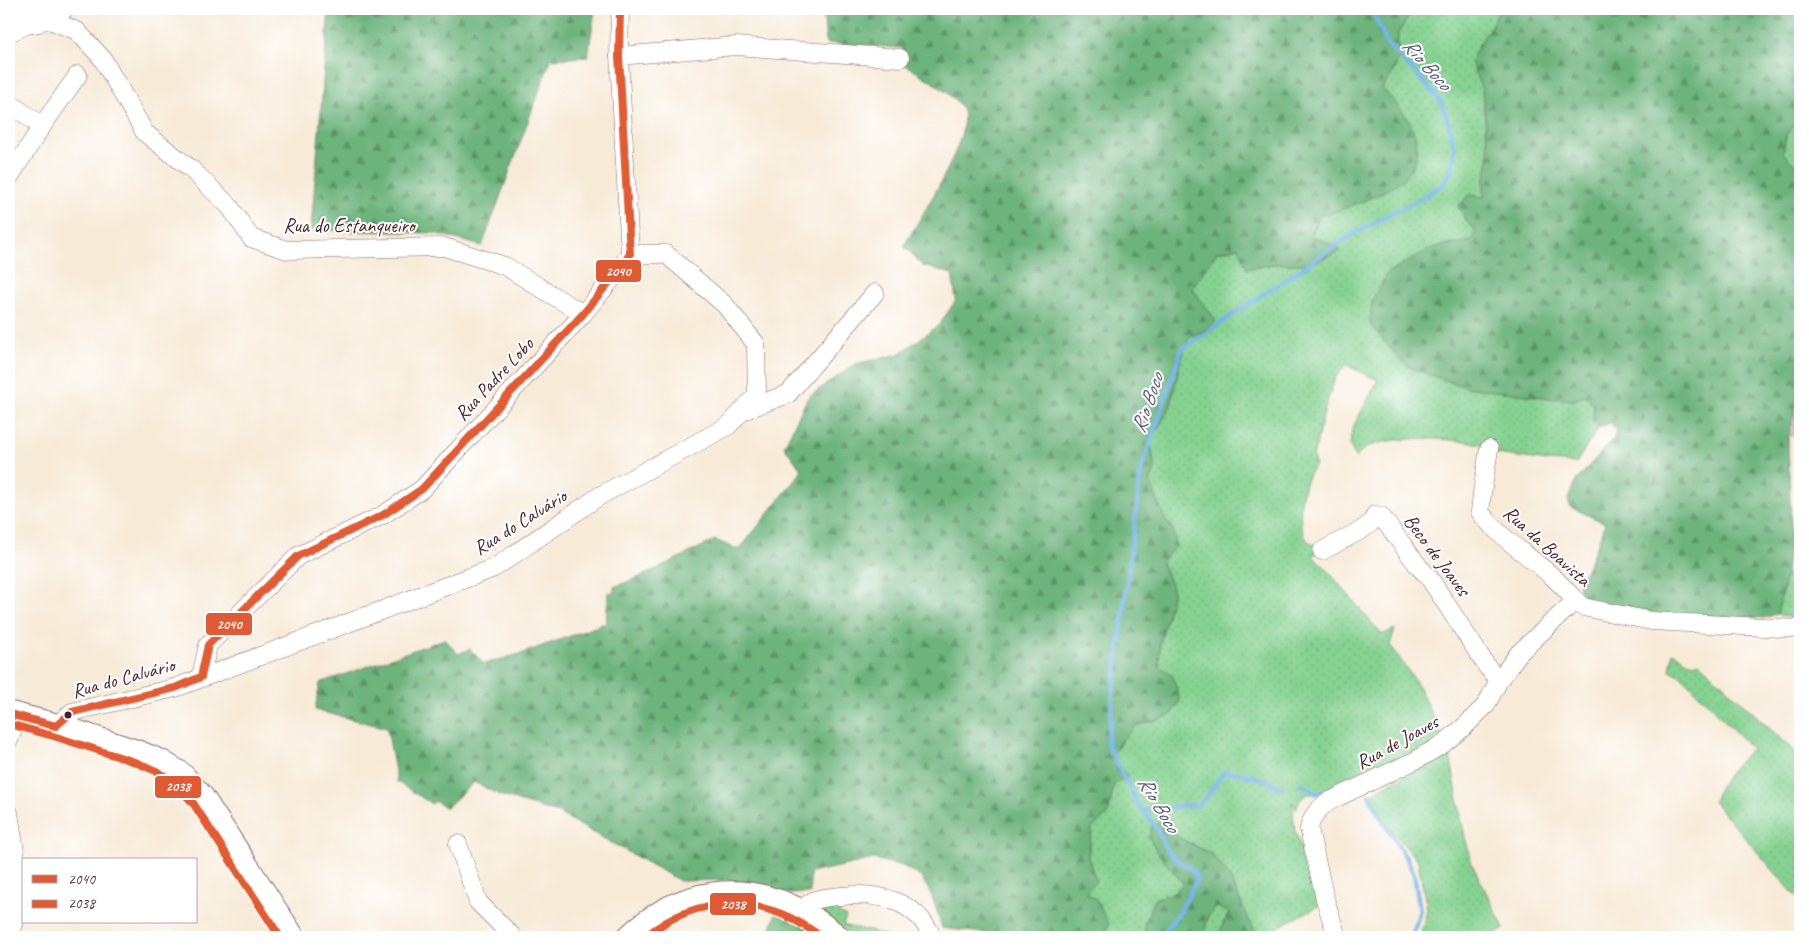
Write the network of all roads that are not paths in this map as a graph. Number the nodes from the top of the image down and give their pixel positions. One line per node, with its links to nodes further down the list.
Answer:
1 (65, 9): 4 (street)
2 (620, 9): 6 (street)
3 (9, 17): 4 (street, Rua do Estanqueiro)
4 (52, 21): 5 (street); 14 (street, Rua do Estanqueiro)
5 (9, 33)
6 (619, 56): 7 (street); 12 (street)
7 (900, 58)
8 (78, 75): 10 (street)
9 (9, 103): 10 (street)
10 (42, 126): 11 (street)
11 (9, 178)
12 (630, 254): 14 (street, Rua Padre Lobo); 15 (street, Rua do Calvário)
13 (875, 293): 15 (street)
14 (583, 314): 20 (street, Rua Padre Lobo)
15 (742, 411): 20 (street, Rua do Calvário)
16 (1489, 449): 18 (street, Rua da Boavista)
17 (1322, 551): 21 (street, Beco de Joaves)
18 (1575, 601): 19 (street, Rua da Boavista); 21 (street, Rua de Joaves)
19 (1800, 629)
20 (201, 677): 23 (street, Rua do Calvário)
21 (1499, 680): 34 (street, Rua de Joaves)
22 (14, 715): 23 (main road); 24 (street)
23 (56, 726): 29 (main road)
24 (9, 740)
25 (9, 813): 28 (street)
26 (458, 844): 30 (street)
27 (799, 911): 31 (main road); 32 (main road); 33 (street)
28 (10, 937)
29 (292, 937)
30 (513, 937)
31 (630, 937)
32 (837, 937)
33 (932, 937)
34 (1337, 937)

